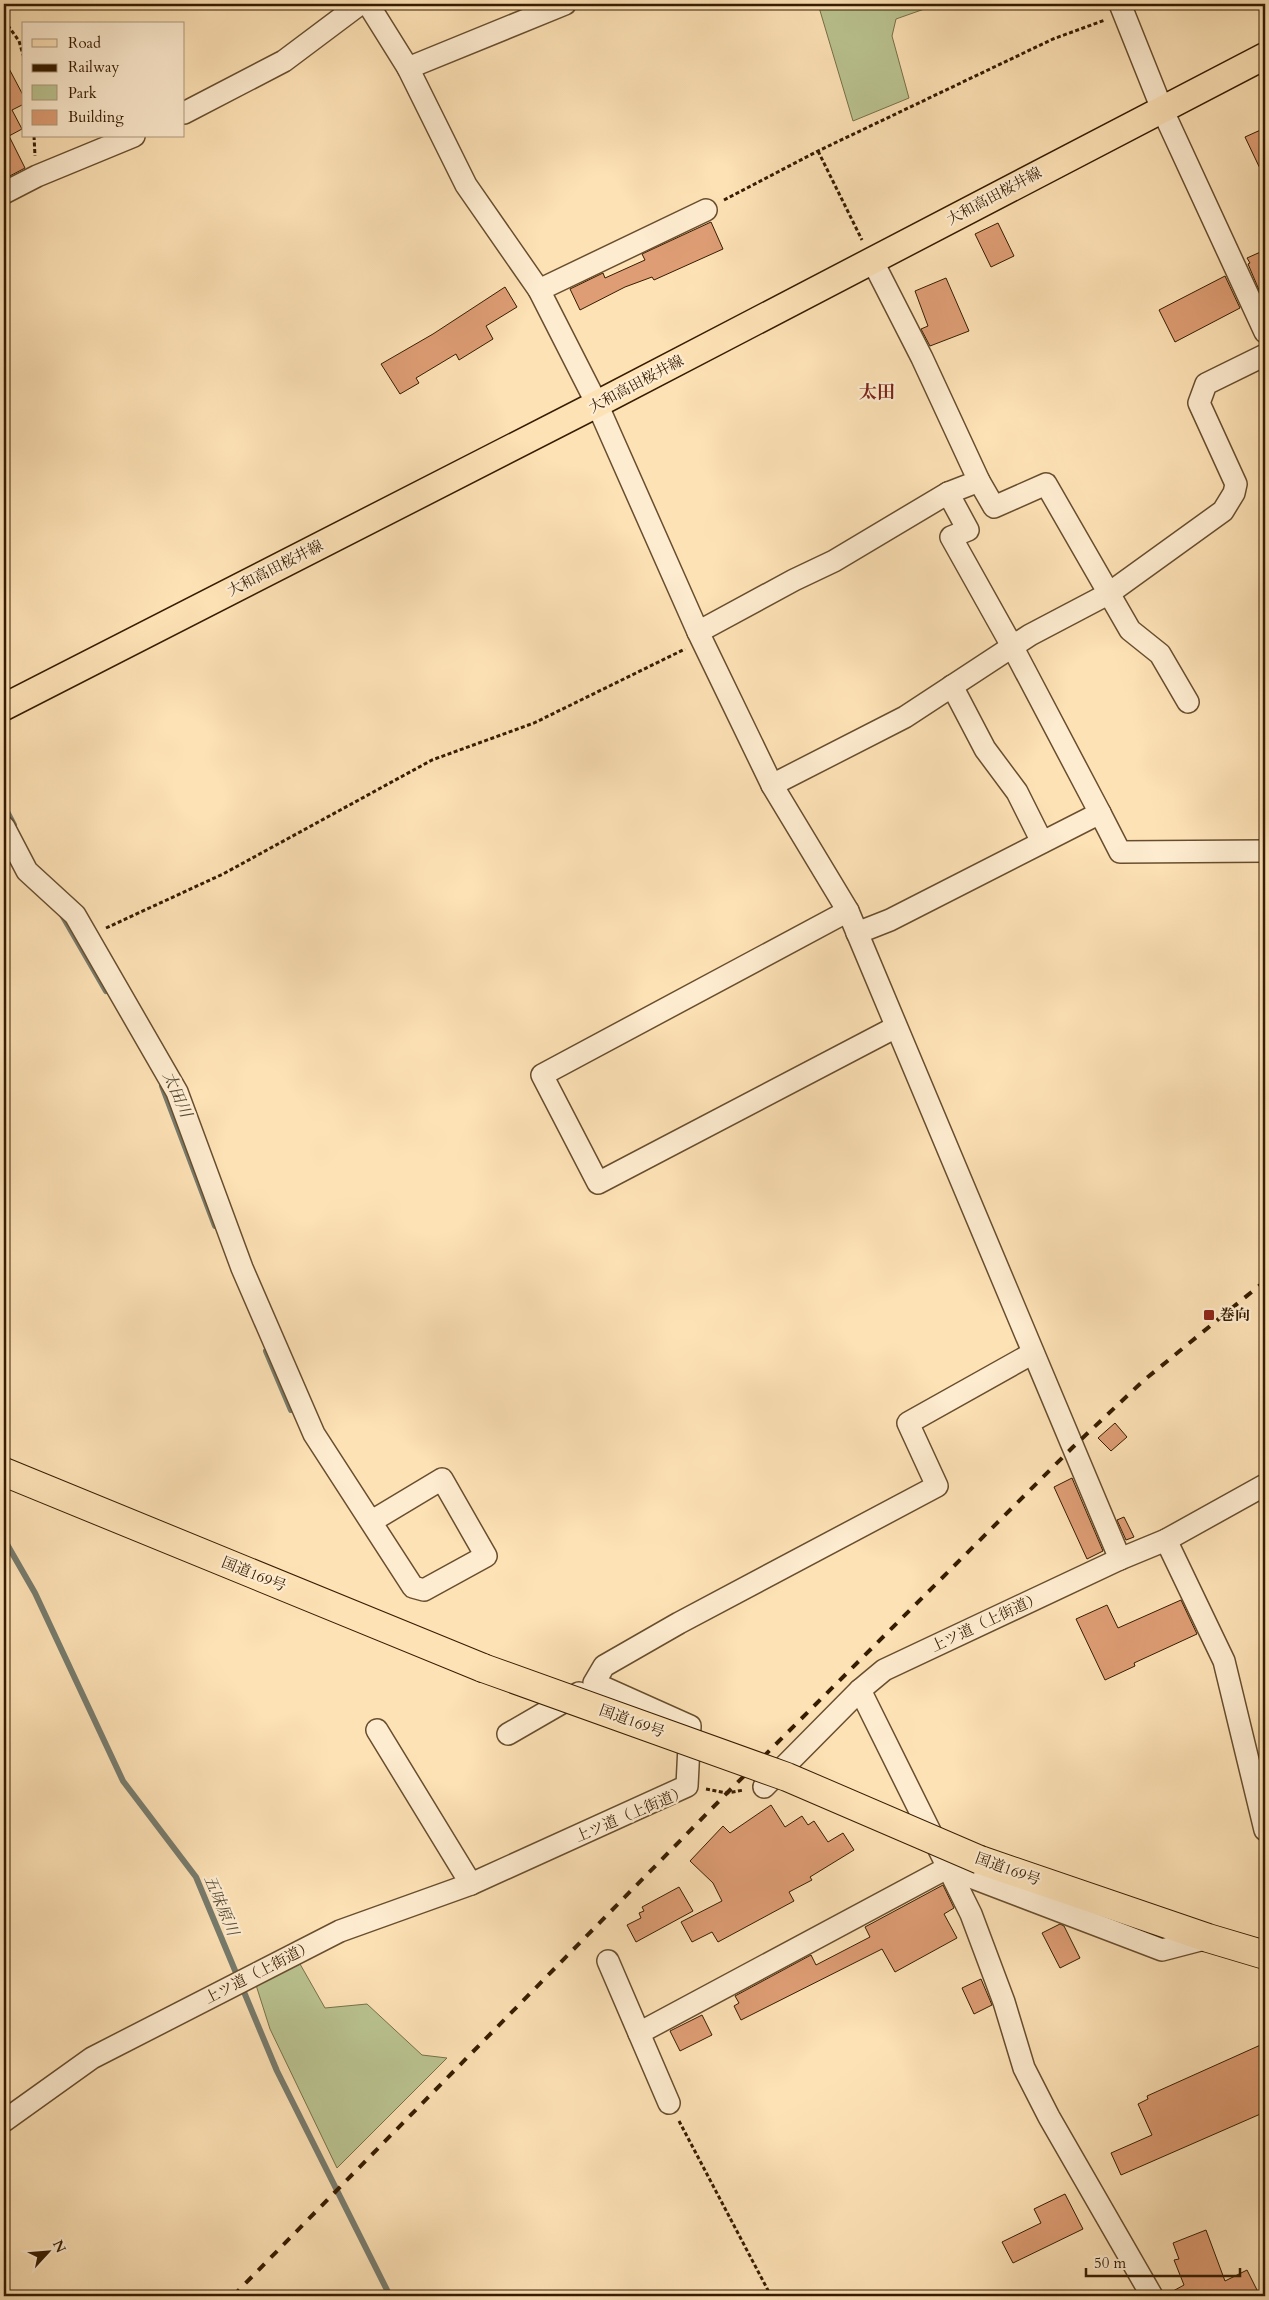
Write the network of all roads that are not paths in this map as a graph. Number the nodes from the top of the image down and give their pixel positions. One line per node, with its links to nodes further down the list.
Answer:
1 (360, 4): 8 (street)
2 (368, 4): 6 (street)
3 (565, 4): 6 (street)
4 (1122, 8): 7 (street)
5 (1265, 56): 7 (main road, 大和高田桜井線)
6 (408, 68): 13 (street)
7 (1162, 108): 12 (main road, 大和高田桜井線); 14 (street)
8 (185, 112)
9 (129, 138): 10 (street)
10 (4, 193)
11 (706, 210): 13 (street)
12 (872, 260): 16 (main road, 大和高田桜井線); 17 (street)
13 (539, 290): 16 (street)
14 (1265, 332)
15 (1265, 355): 19 (street)
16 (597, 404): 20 (street); 24 (main road, 大和高田桜井線)
17 (979, 481): 18 (street); 19 (street)
18 (948, 493): 20 (street); 21 (street)
19 (1108, 594): 21 (street); 23 (street)
20 (701, 636): 25 (street)
21 (1012, 646): 22 (street); 26 (street)
22 (952, 686): 25 (street); 28 (street)
23 (1188, 702)
24 (4, 707)
25 (772, 784): 30 (street)
26 (1100, 813): 28 (street); 29 (street)
27 (4, 827): 36 (street)
28 (1042, 842): 31 (street)
29 (1265, 851)
30 (848, 911): 31 (street); 32 (street)
31 (857, 933): 32 (street)
32 (896, 1027): 33 (street)
33 (1033, 1354): 38 (street); 39 (street)
34 (4, 1472): 47 (highway, 国道169号, bridge)
35 (1265, 1485): 37 (street, 上ツ道（上街道）)
36 (372, 1521): 36 (street)
37 (1166, 1540): 38 (street, 上ツ道（上街道）); 44 (street)
38 (1120, 1559): 40 (street, 上ツ道（上街道）)
39 (594, 1683): 42 (street); 46 (street, 上ツ道（上街道）)
40 (860, 1690): 43 (street, 上ツ道（上街道）); 45 (street)
41 (377, 1730): 46 (street)
42 (508, 1734)
43 (764, 1787)
44 (1265, 1830)
45 (948, 1868): 47 (street); 50 (street); 53 (street)
46 (470, 1884): 52 (street, 上ツ道（上街道）)
47 (1208, 1938): 48 (highway, 国道169号)
48 (1265, 1955)
49 (608, 1961): 50 (street)
50 (639, 2033): 51 (street)
51 (669, 2102)
52 (4, 2121)
53 (1152, 2296)

